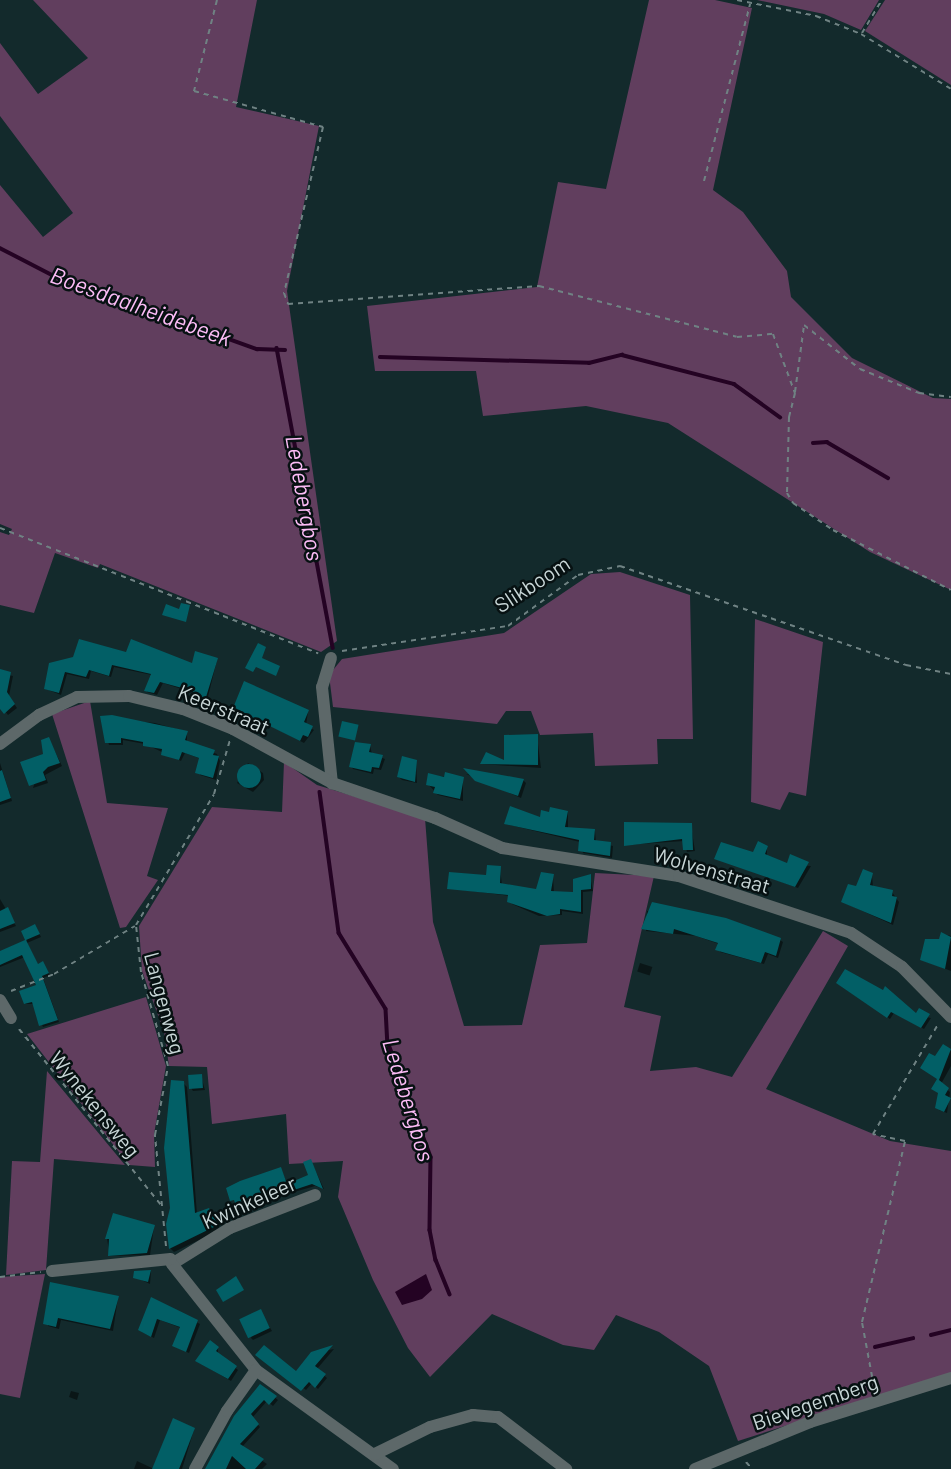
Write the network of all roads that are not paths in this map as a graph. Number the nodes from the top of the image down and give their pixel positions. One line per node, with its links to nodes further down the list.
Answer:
1 (331, 658): 3 (street)
2 (0, 744): 3 (street, Keerstraat)
3 (332, 783): 4 (street, Keerstraat)
4 (354, 792): 6 (street, Wolvenstraat)
5 (0, 998): 7 (street)
6 (948, 1015)
7 (11, 1018)
8 (315, 1195): 11 (street, Kwinkeleer)
9 (170, 1259): 10 (street)
10 (51, 1271)
11 (256, 1370): 13 (street, Kwinkeleer); 14 (street)
12 (951, 1378): 17 (street, Bievegemberg)
13 (375, 1454): 15 (street, Kwinkeleer); 16 (street)
14 (195, 1469)
15 (393, 1469)
16 (566, 1469)
17 (695, 1469)

